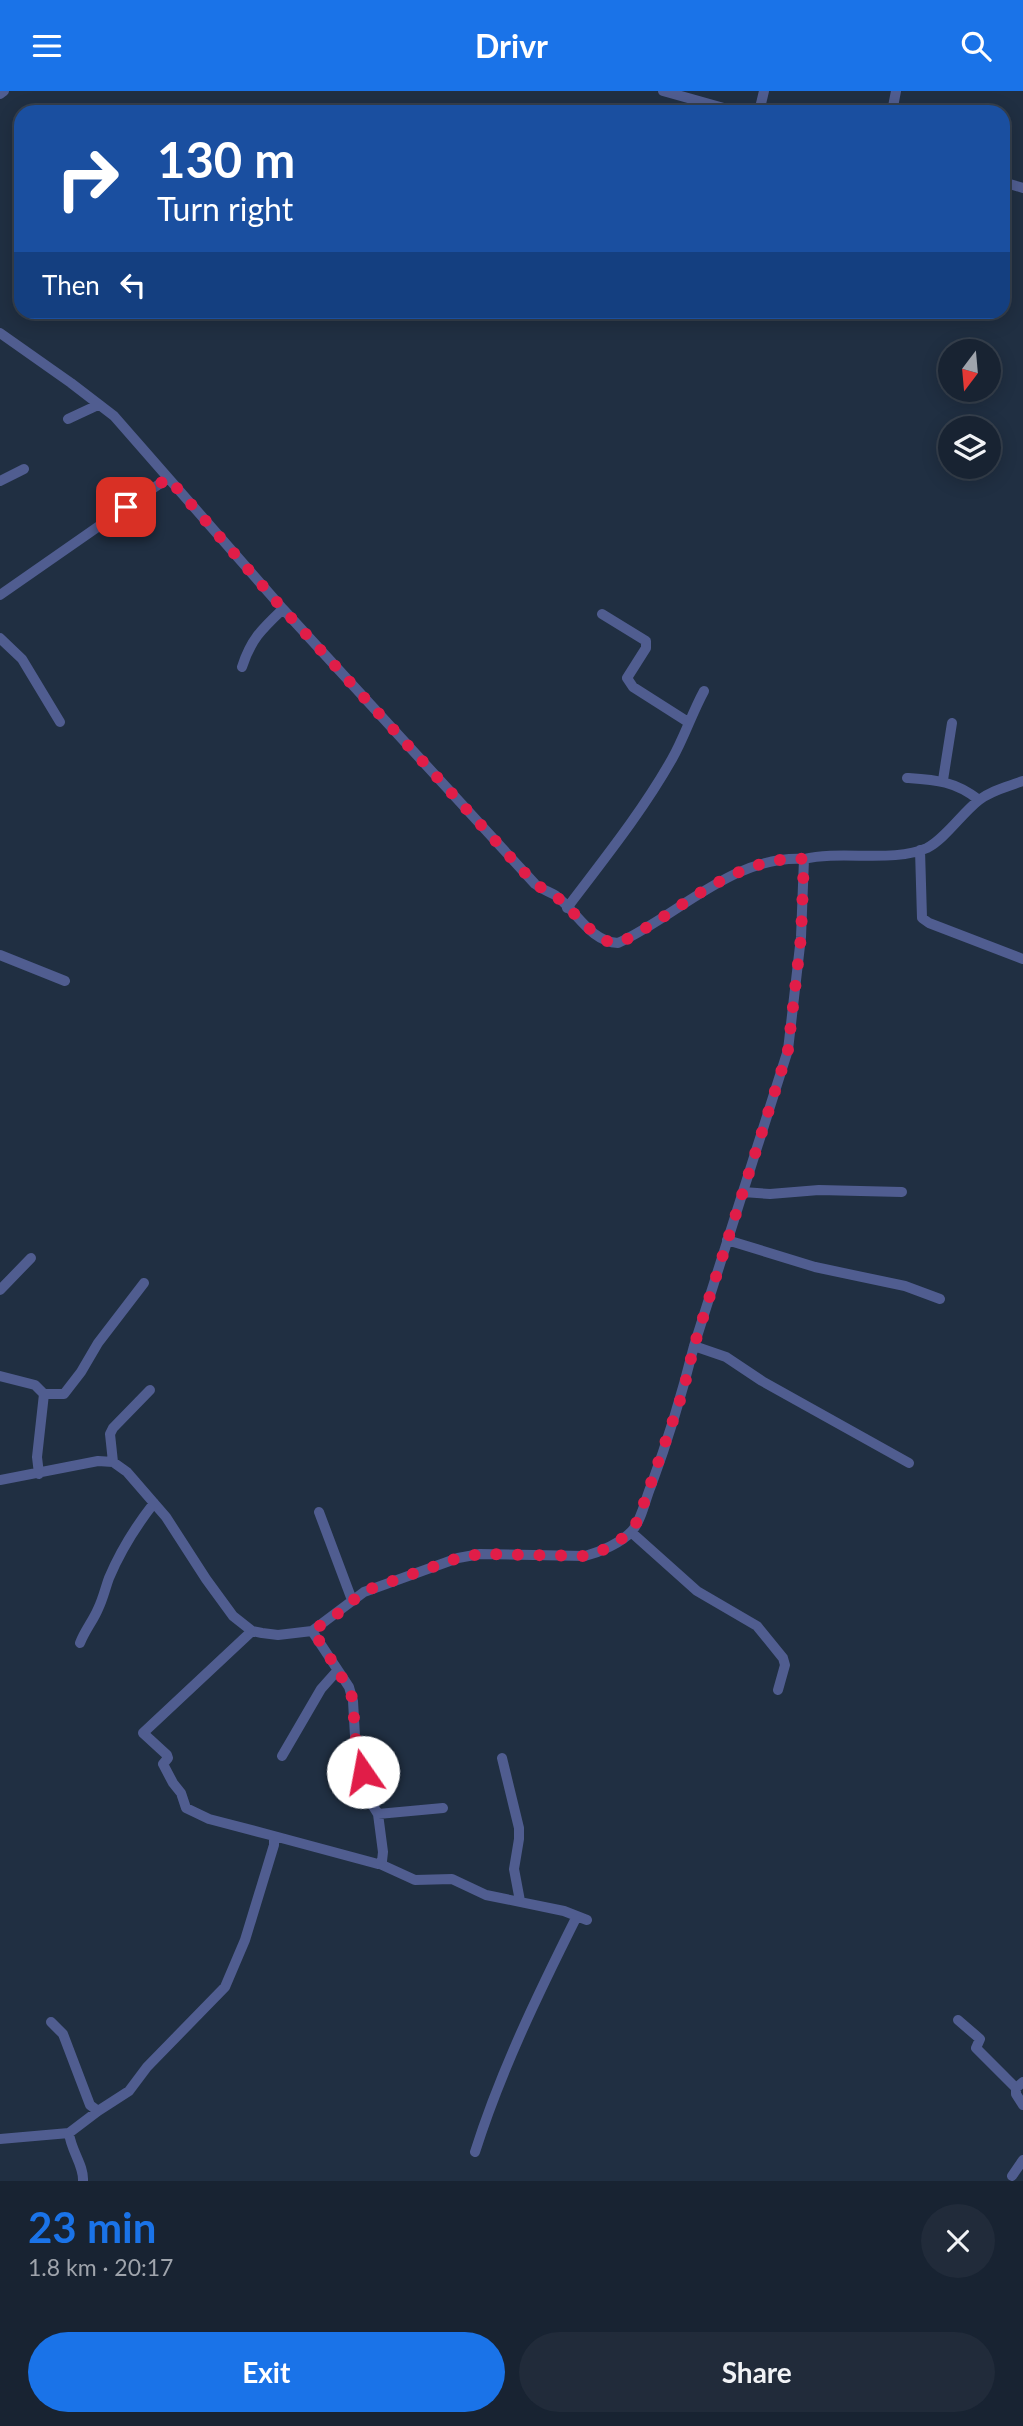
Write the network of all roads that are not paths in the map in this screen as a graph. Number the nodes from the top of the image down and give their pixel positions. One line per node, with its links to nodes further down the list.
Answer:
1 (4, 91): 3 (street)
2 (663, 91): 4 (street)
3 (0, 94)
4 (713, 105)
5 (0, 333): 6 (street)
6 (98, 405): 7 (street); 9 (street)
7 (68, 419)
8 (24, 470): 10 (street)
9 (168, 478): 11 (street); 12 (street)
10 (0, 481)
11 (0, 595)
12 (283, 609): 15 (street); 26 (street)
13 (602, 614): 18 (street)
14 (0, 638): 17 (street)
15 (242, 667)
16 (704, 691): 18 (street)
17 (60, 722)
18 (688, 722): 26 (street)
19 (952, 723): 21 (street)
20 (907, 778): 21 (street)
21 (943, 781): 23 (street)
22 (1023, 781): 23 (street)
23 (979, 800): 24 (street)
24 (920, 850): 25 (street); 28 (street)
25 (804, 859): 26 (street); 30 (street)
26 (567, 908)
27 (0, 955): 29 (street)
28 (1023, 959)
29 (65, 981)
30 (743, 1192): 31 (street); 32 (street)
31 (902, 1192)
32 (727, 1240): 36 (street); 37 (street)
33 (32, 1258): 35 (street)
34 (144, 1283): 40 (street)
35 (0, 1290)
36 (940, 1299)
37 (694, 1346): 42 (street); 47 (street)
38 (0, 1376): 40 (street)
39 (150, 1390): 41 (street)
40 (44, 1394): 43 (street)
41 (113, 1462): 43 (street); 45 (street)
42 (909, 1464)
43 (39, 1474): 44 (street)
44 (0, 1480)
45 (154, 1503): 49 (street); 51 (street)
46 (319, 1512): 48 (street)
47 (631, 1532): 48 (street); 53 (street)
48 (352, 1600): 50 (street)
49 (252, 1631): 50 (street); 58 (street)
50 (312, 1631): 52 (street)
51 (80, 1643)
52 (337, 1671): 54 (street); 57 (street)
53 (778, 1690)
54 (282, 1756)
55 (502, 1758): 60 (street)
56 (443, 1808): 57 (street)
57 (378, 1814): 59 (street)
58 (274, 1836): 59 (street); 65 (street)
59 (380, 1864): 60 (street)
60 (520, 1901): 68 (street)
61 (958, 2020): 63 (street)
62 (51, 2022): 65 (street)
63 (1020, 2085): 64 (street)
64 (1023, 2105)
65 (98, 2111): 66 (street)
66 (69, 2133): 67 (street); 71 (street)
67 (0, 2139)
68 (475, 2152)
69 (1023, 2160): 70 (street)
70 (1012, 2176)
71 (83, 2181)

